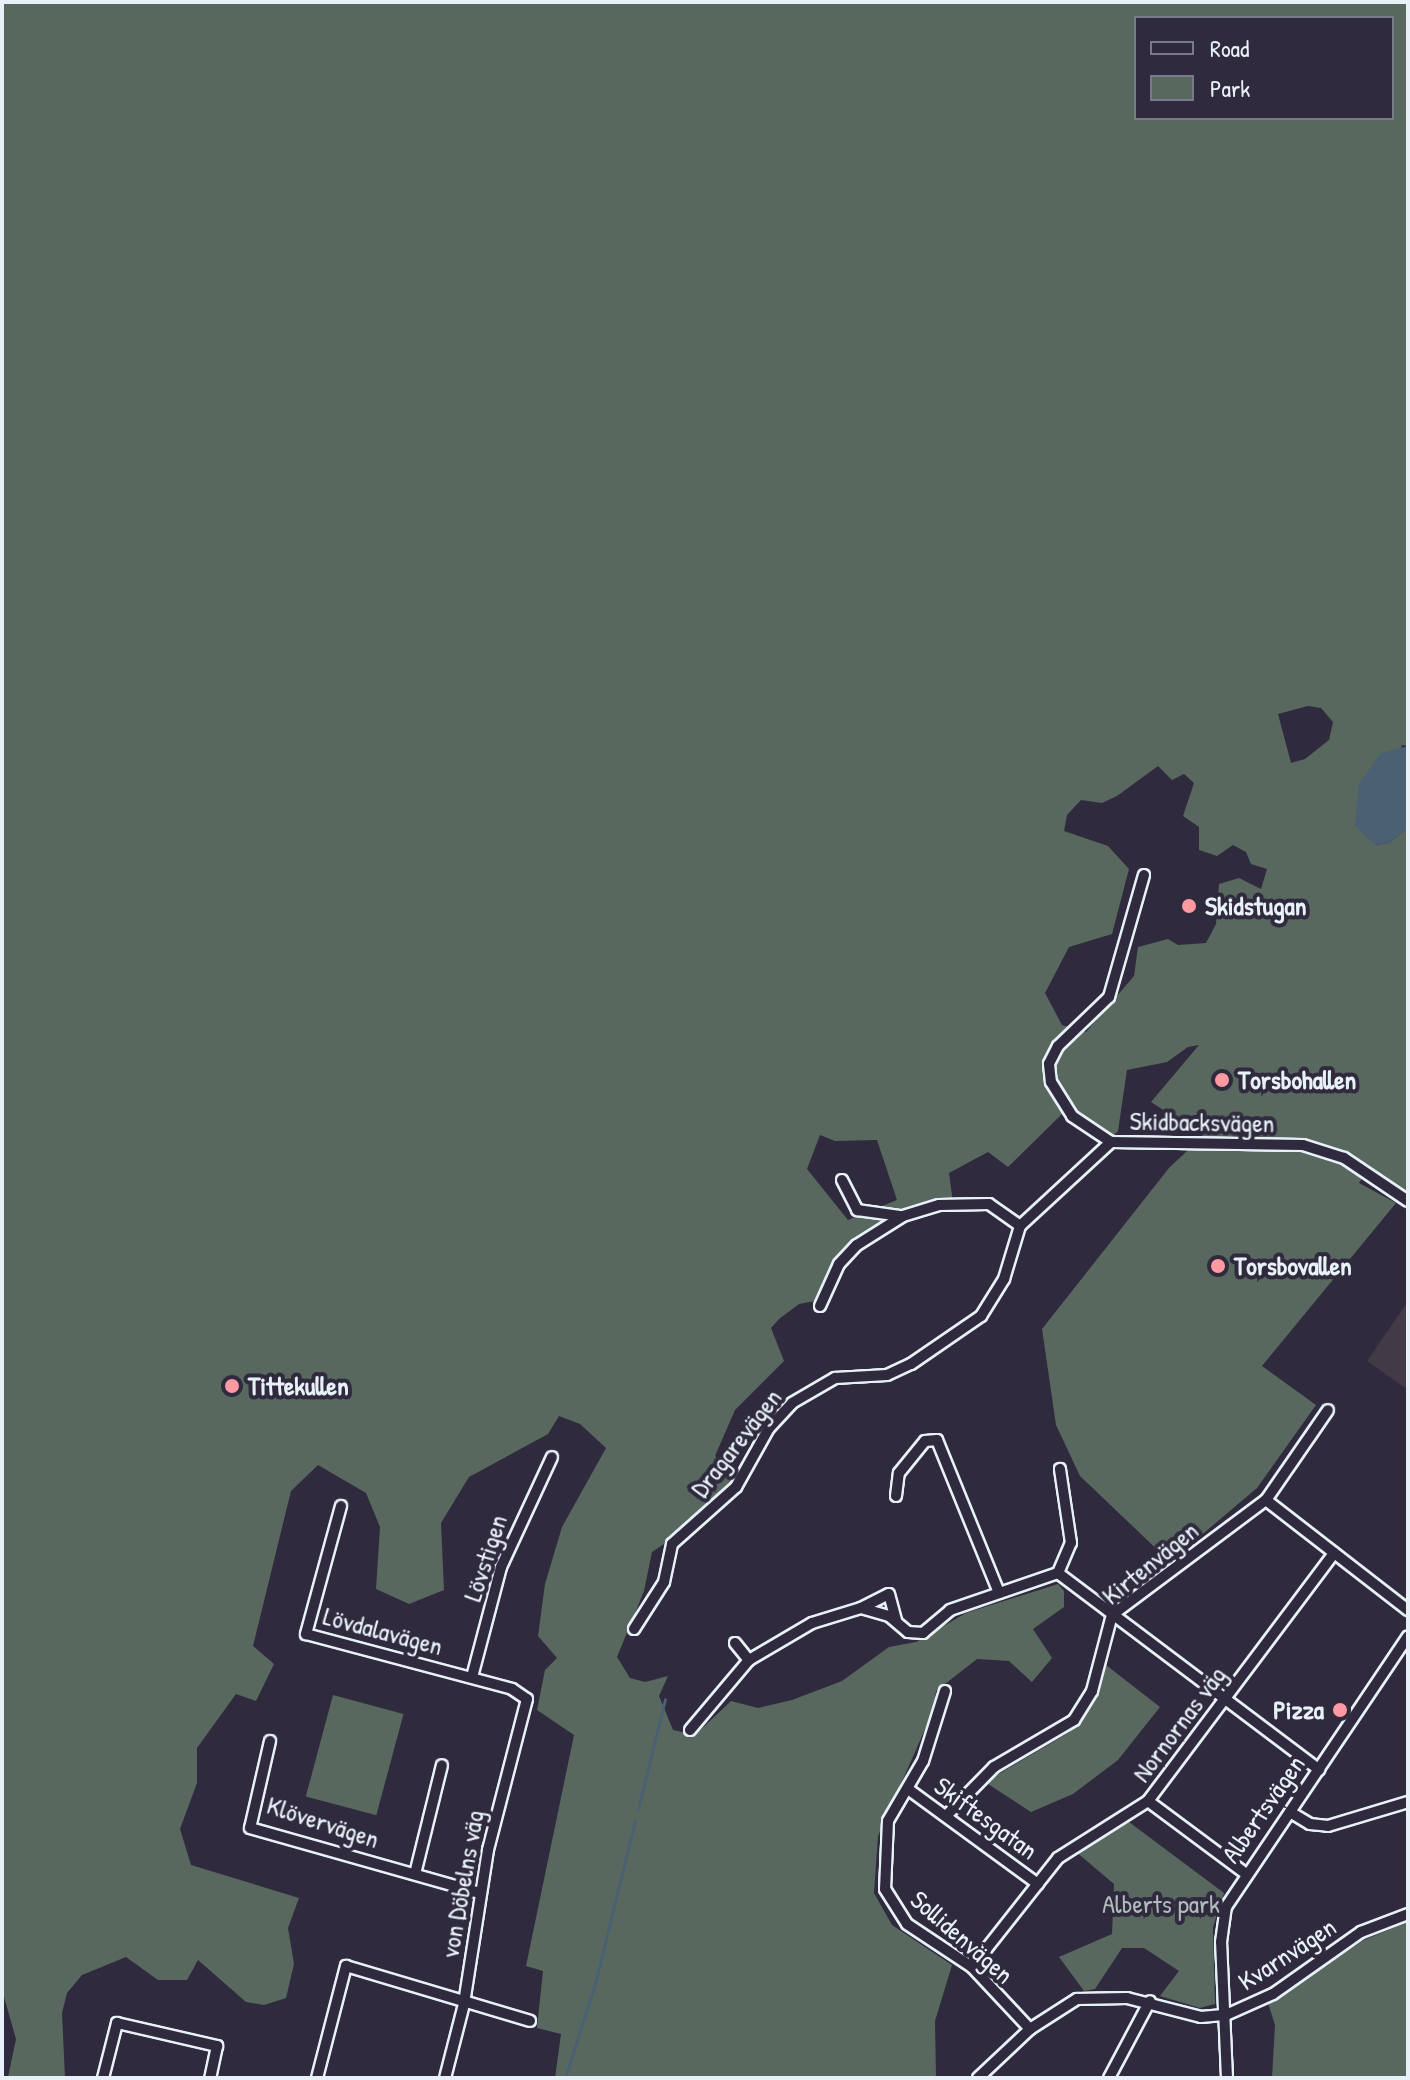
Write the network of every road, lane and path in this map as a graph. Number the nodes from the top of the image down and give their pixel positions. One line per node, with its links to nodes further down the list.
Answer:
1 (1144, 875): 2 (street, Skidbacksvägen)
2 (1111, 1142): 4 (street, Skidbacksvägen); 6 (street)
3 (842, 1180): 5 (street)
4 (1408, 1201)
5 (903, 1216): 6 (street); 7 (street)
6 (1020, 1226): 21 (street, Dragarevägen)
7 (820, 1306)
8 (1328, 1410): 12 (street, Kirtenvägen)
9 (552, 1457): 25 (street, Lövstigen)
10 (1060, 1469): 15 (street)
11 (896, 1496): 16 (street)
12 (1266, 1500): 14 (street); 19 (street, Kirtenvägen)
13 (341, 1506): 25 (street, Lövdalavägen)
14 (1334, 1553): 18 (street); 28 (street, Nornornas väg)
15 (1058, 1573): 16 (street); 19 (street)
16 (999, 1593): 20 (street)
17 (861, 1608): 20 (street); 20 (street); 24 (street)
18 (1408, 1610)
19 (1112, 1615): 28 (street); 37 (street, Kirtenvägen)
20 (896, 1621)
21 (634, 1629)
22 (1408, 1636): 32 (street, Albertsvägen)
23 (735, 1643): 24 (street)
24 (749, 1660): 29 (street)
25 (472, 1677): 27 (street, Lövdalavägen)
26 (945, 1691): 33 (street, Sollidenvägen)
27 (527, 1699): 41 (street, von Döbelns väg)
28 (1224, 1700): 32 (street); 34 (street, Nornornas väg)
29 (690, 1730)
30 (270, 1741): 39 (street, Klövervägen)
31 (442, 1765): 39 (street)
32 (1319, 1770): 36 (street, Albertsvägen)
33 (908, 1789): 37 (street, Skiftesgatan); 43 (street, Sollidenvägen)
34 (1148, 1801): 38 (street); 40 (street, Nornornas väg)
35 (1408, 1802): 36 (street)
36 (1290, 1812): 38 (street, Albertsvägen)
37 (946, 1816): 40 (street, Skiftesgatan)
38 (1245, 1873): 46 (street, Albertsvägen)
39 (415, 1874): 41 (street, Klövervägen)
40 (1038, 1884): 43 (street, Nornornas väg)
41 (479, 1893): 45 (street, von Döbelns väg)
42 (1408, 1914): 46 (street, Kvarnvägen)
43 (972, 1967): 48 (street, Sollidenvägen)
44 (1150, 2001): 46 (street, Kvarnvägen); 48 (street, Kvarnvägen); 54 (street)
45 (464, 2004): 47 (street); 51 (street); 52 (street, von Döbelns väg)
46 (1226, 2015): 55 (street, Albertsvägen)
47 (530, 2021)
48 (1030, 2029): 53 (street, Kvarnvägen)
49 (103, 2078): 50 (street)
50 (210, 2078)
51 (317, 2078)
52 (445, 2078)
53 (978, 2078)
54 (1109, 2078)
55 (1227, 2078)

